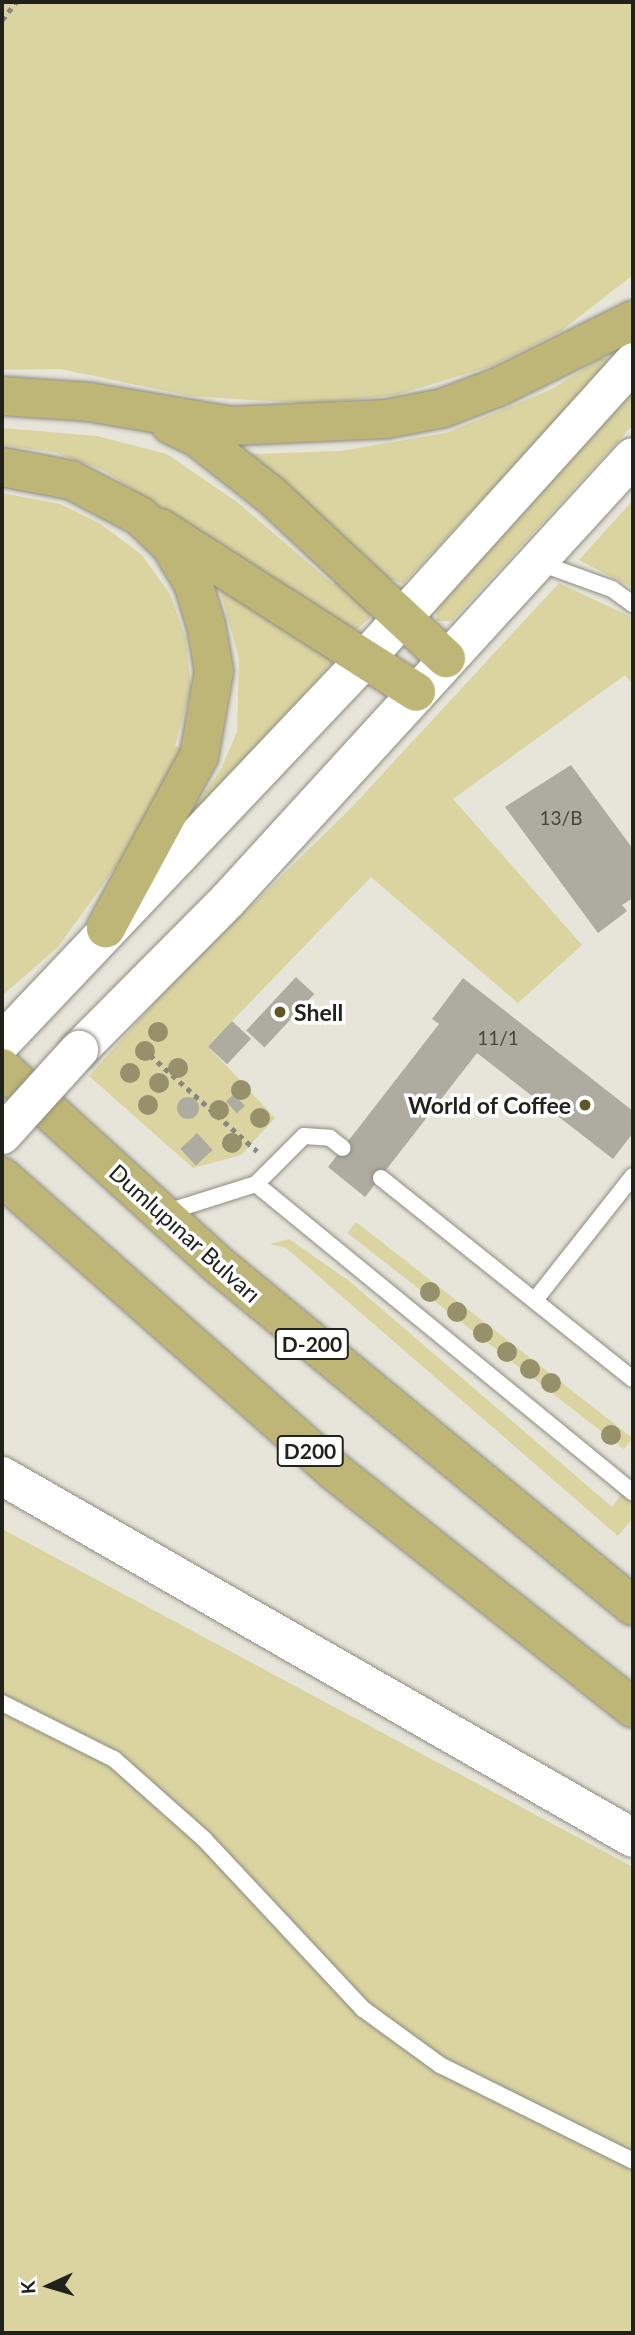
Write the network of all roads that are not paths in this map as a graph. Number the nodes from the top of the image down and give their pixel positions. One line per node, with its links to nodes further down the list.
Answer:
1 (633, 320): 4 (highway)
2 (633, 362): 10 (main road)
3 (2, 396): 4 (highway)
4 (144, 414): 10 (highway)
5 (633, 457): 8 (main road)
6 (2, 467): 7 (highway)
7 (140, 516): 11 (highway); 14 (highway)
8 (534, 561): 9 (lane); 12 (main road)
9 (633, 604)
10 (404, 617): 11 (main road); 12 (highway)
11 (366, 658): 13 (highway); 14 (main road)
12 (446, 658): 13 (main road)
13 (416, 692): 17 (main road, bridge)
14 (106, 928): 15 (main road)
15 (2, 1042)
16 (2, 1068): 23 (highway, Dumlupınar Bulvarı / D-200)
17 (2, 1135)
18 (343, 1148): 22 (lane)
19 (633, 1176): 24 (lane)
20 (2, 1177): 30 (highway, D200)
21 (381, 1178): 24 (lane)
22 (256, 1184): 23 (lane); 27 (lane)
23 (162, 1213): 28 (highway, Dumlupınar Bulvarı / D-200)
24 (535, 1300): 25 (lane)
25 (633, 1378)
26 (2, 1476): 31 (main road)
27 (633, 1493)
28 (633, 1606)
29 (2, 1703): 32 (lane)
30 (633, 1708)
31 (633, 1838)
32 (633, 2161)

